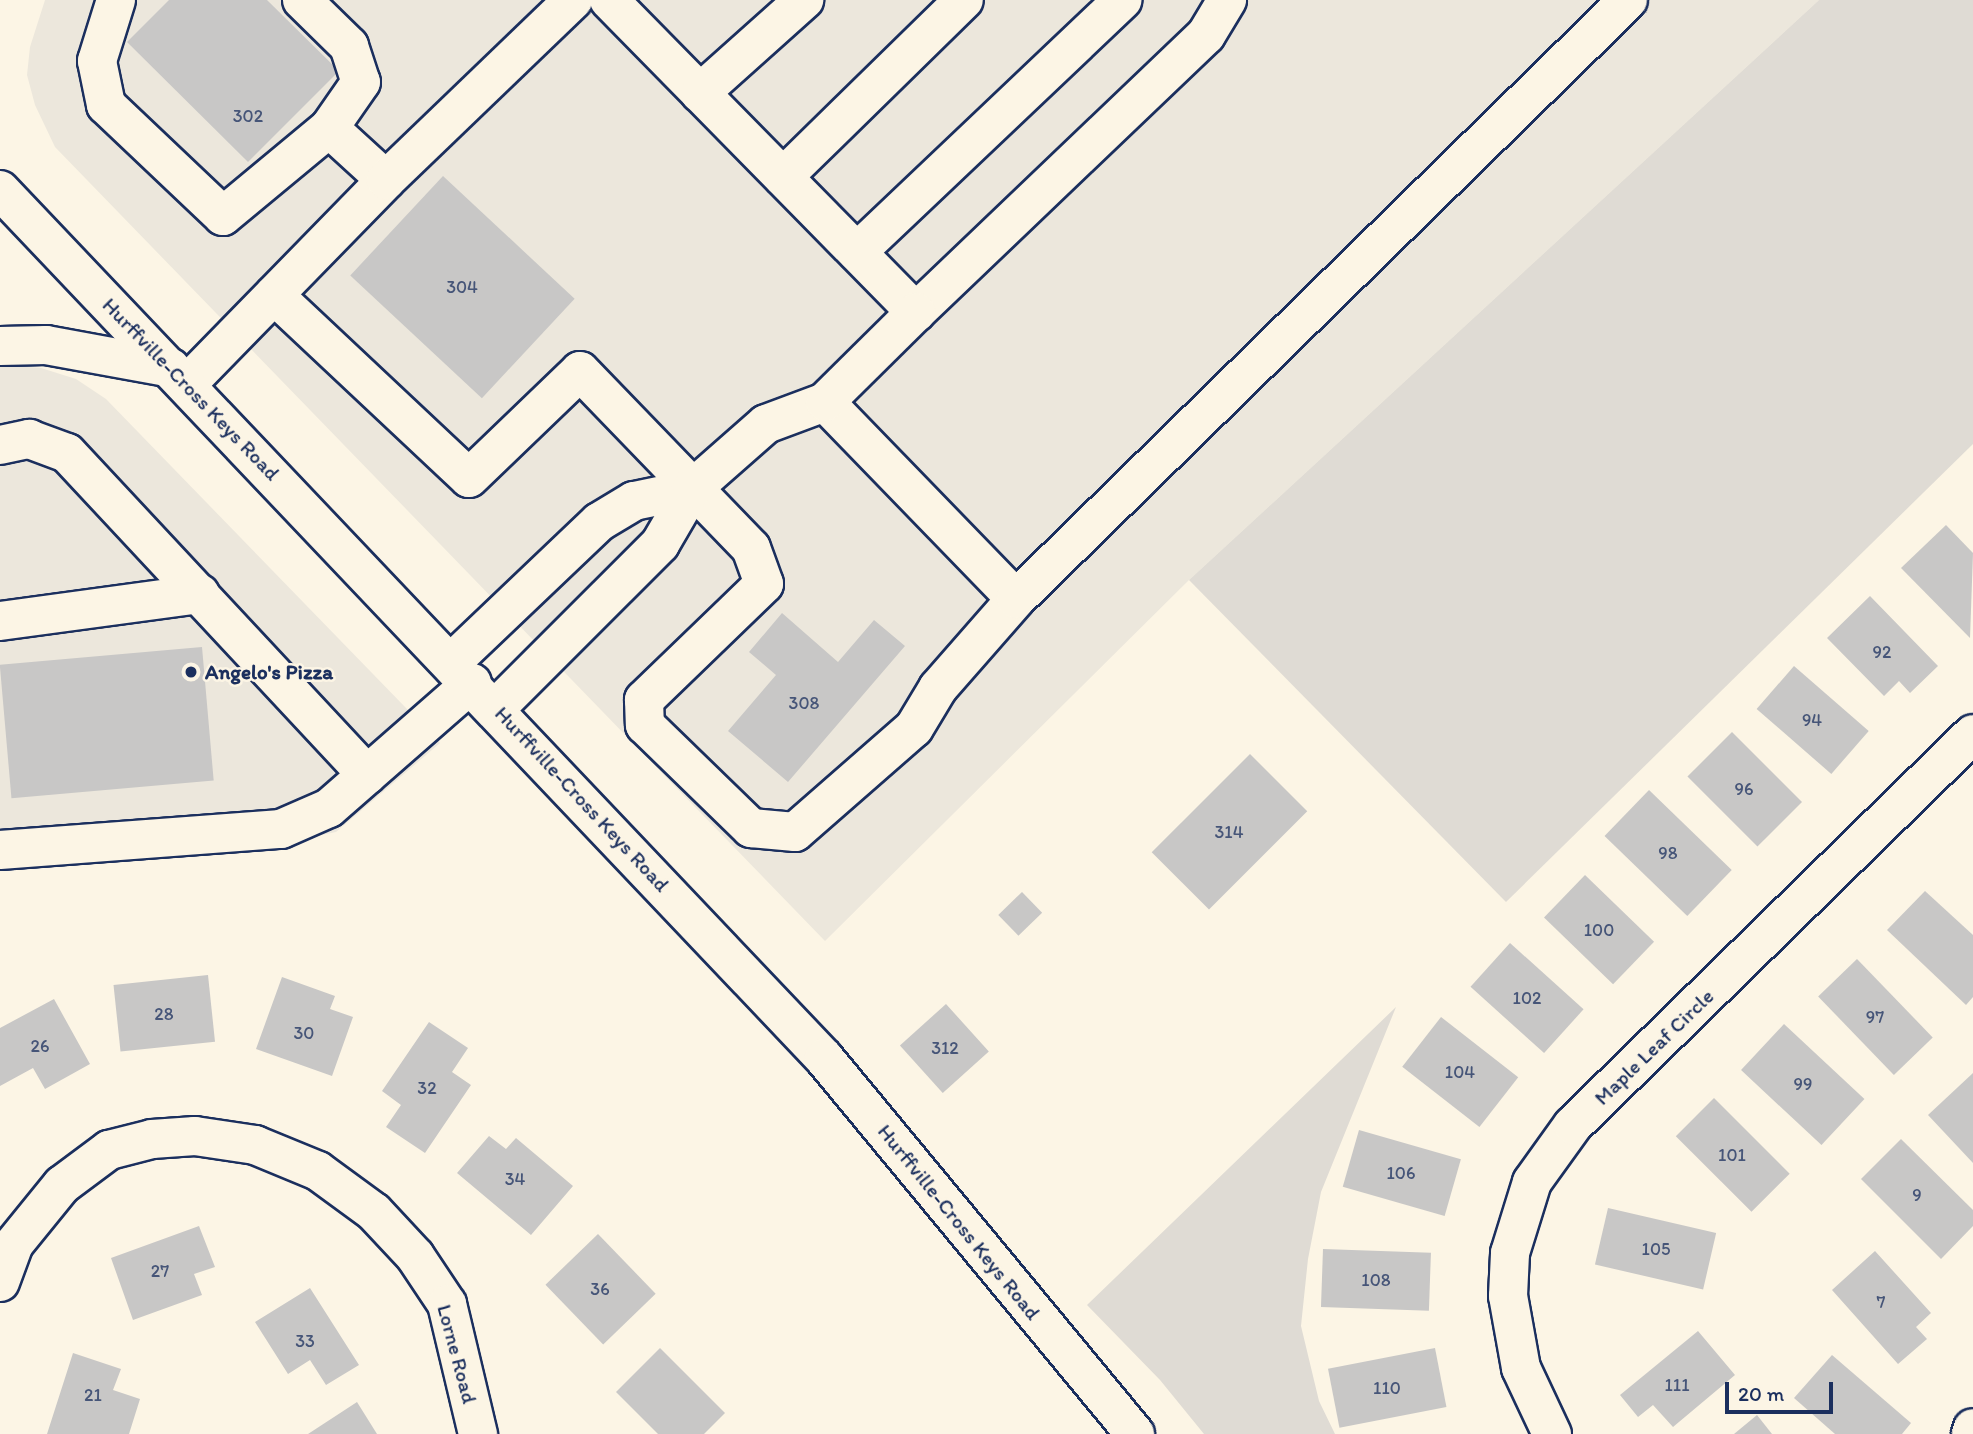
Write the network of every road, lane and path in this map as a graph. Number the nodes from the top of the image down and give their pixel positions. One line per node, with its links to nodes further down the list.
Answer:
1 (116, 0): 11 (street)
2 (302, 0): 11 (street)
3 (573, 0): 13 (street)
4 (804, 0): 10 (street)
5 (964, 0): 12 (street)
6 (1123, 0): 15 (street)
7 (1227, 0): 17 (street)
8 (1628, 0): 24 (street)
9 (628, 6): 10 (street)
10 (701, 93): 12 (street)
11 (328, 128): 13 (street)
12 (783, 177): 15 (street)
13 (386, 180): 16 (street)
14 (0, 190): 19 (street, Hurffville-Cross Keys Road)
15 (857, 252): 17 (street)
16 (274, 295): 19 (street); 22 (street)
17 (916, 312): 20 (street)
18 (0, 346): 19 (street)
19 (179, 376): 26 (street, Hurffville-Cross Keys Road)
20 (825, 402): 22 (street); 24 (street)
21 (0, 445): 23 (street)
22 (692, 489): 24 (street); 26 (street); 26 (street)
23 (200, 594): 25 (street); 28 (street)
24 (1016, 599)
25 (0, 621)
26 (473, 684): 28 (street); 33 (street, Hurffville-Cross Keys Road)
27 (1973, 734): 34 (street, Maple Leaf Circle)
28 (367, 775): 29 (street)
29 (0, 850)
30 (0, 1282): 32 (street, Lorne Road)
31 (1973, 1428): 35 (street)
32 (478, 1434)
33 (1135, 1434)
34 (1552, 1434)
35 (1972, 1434)

